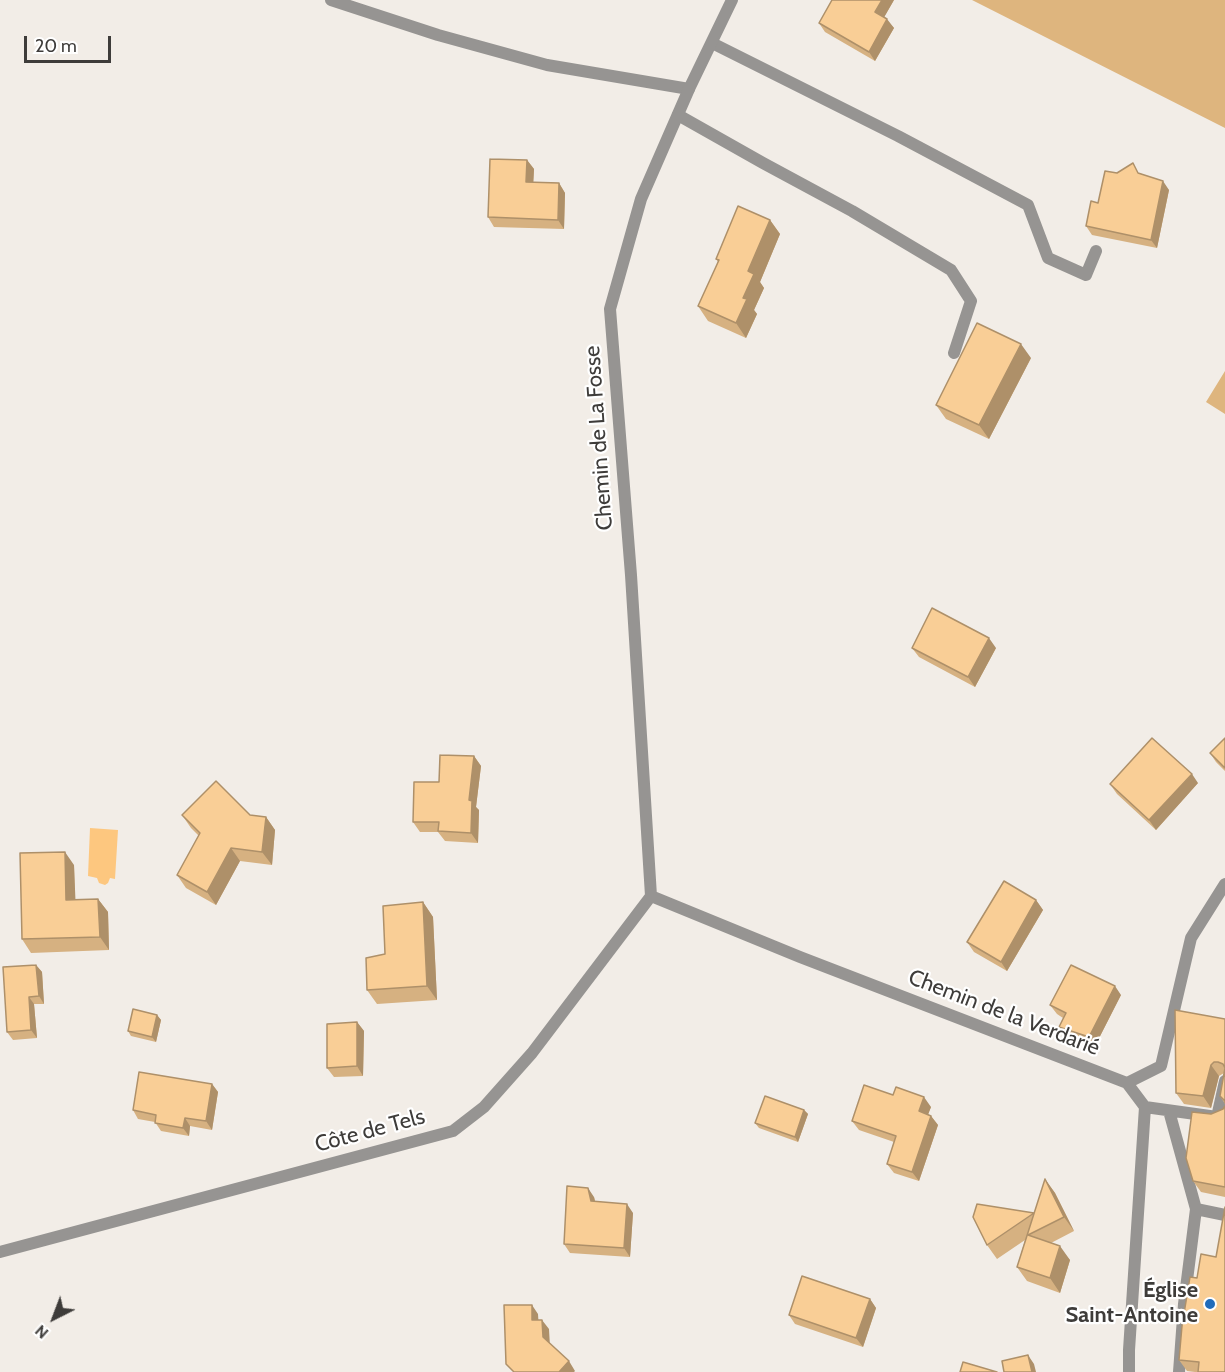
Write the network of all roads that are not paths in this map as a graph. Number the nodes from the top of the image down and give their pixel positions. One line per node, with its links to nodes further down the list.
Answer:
1 (331, 0): 4 (street)
2 (732, 0): 3 (street, Chemin de La Fosse)
3 (712, 43): 4 (street, Chemin de La Fosse); 6 (street)
4 (689, 88): 5 (street, Chemin de La Fosse)
5 (678, 114): 7 (street); 9 (street, Chemin de La Fosse)
6 (1096, 252)
7 (954, 353)
8 (1225, 884): 11 (street)
9 (651, 896): 11 (street, Chemin de la Verdarié); 17 (street, Côte de Tels)
10 (1225, 1081): 14 (street)
11 (1127, 1083): 12 (street)
12 (1145, 1107): 13 (street); 18 (street)
13 (1168, 1111): 14 (street); 15 (street)
14 (1221, 1116)
15 (1196, 1209): 16 (street); 19 (street)
16 (1225, 1213)
17 (0, 1252)
18 (1130, 1372)
19 (1179, 1372)

